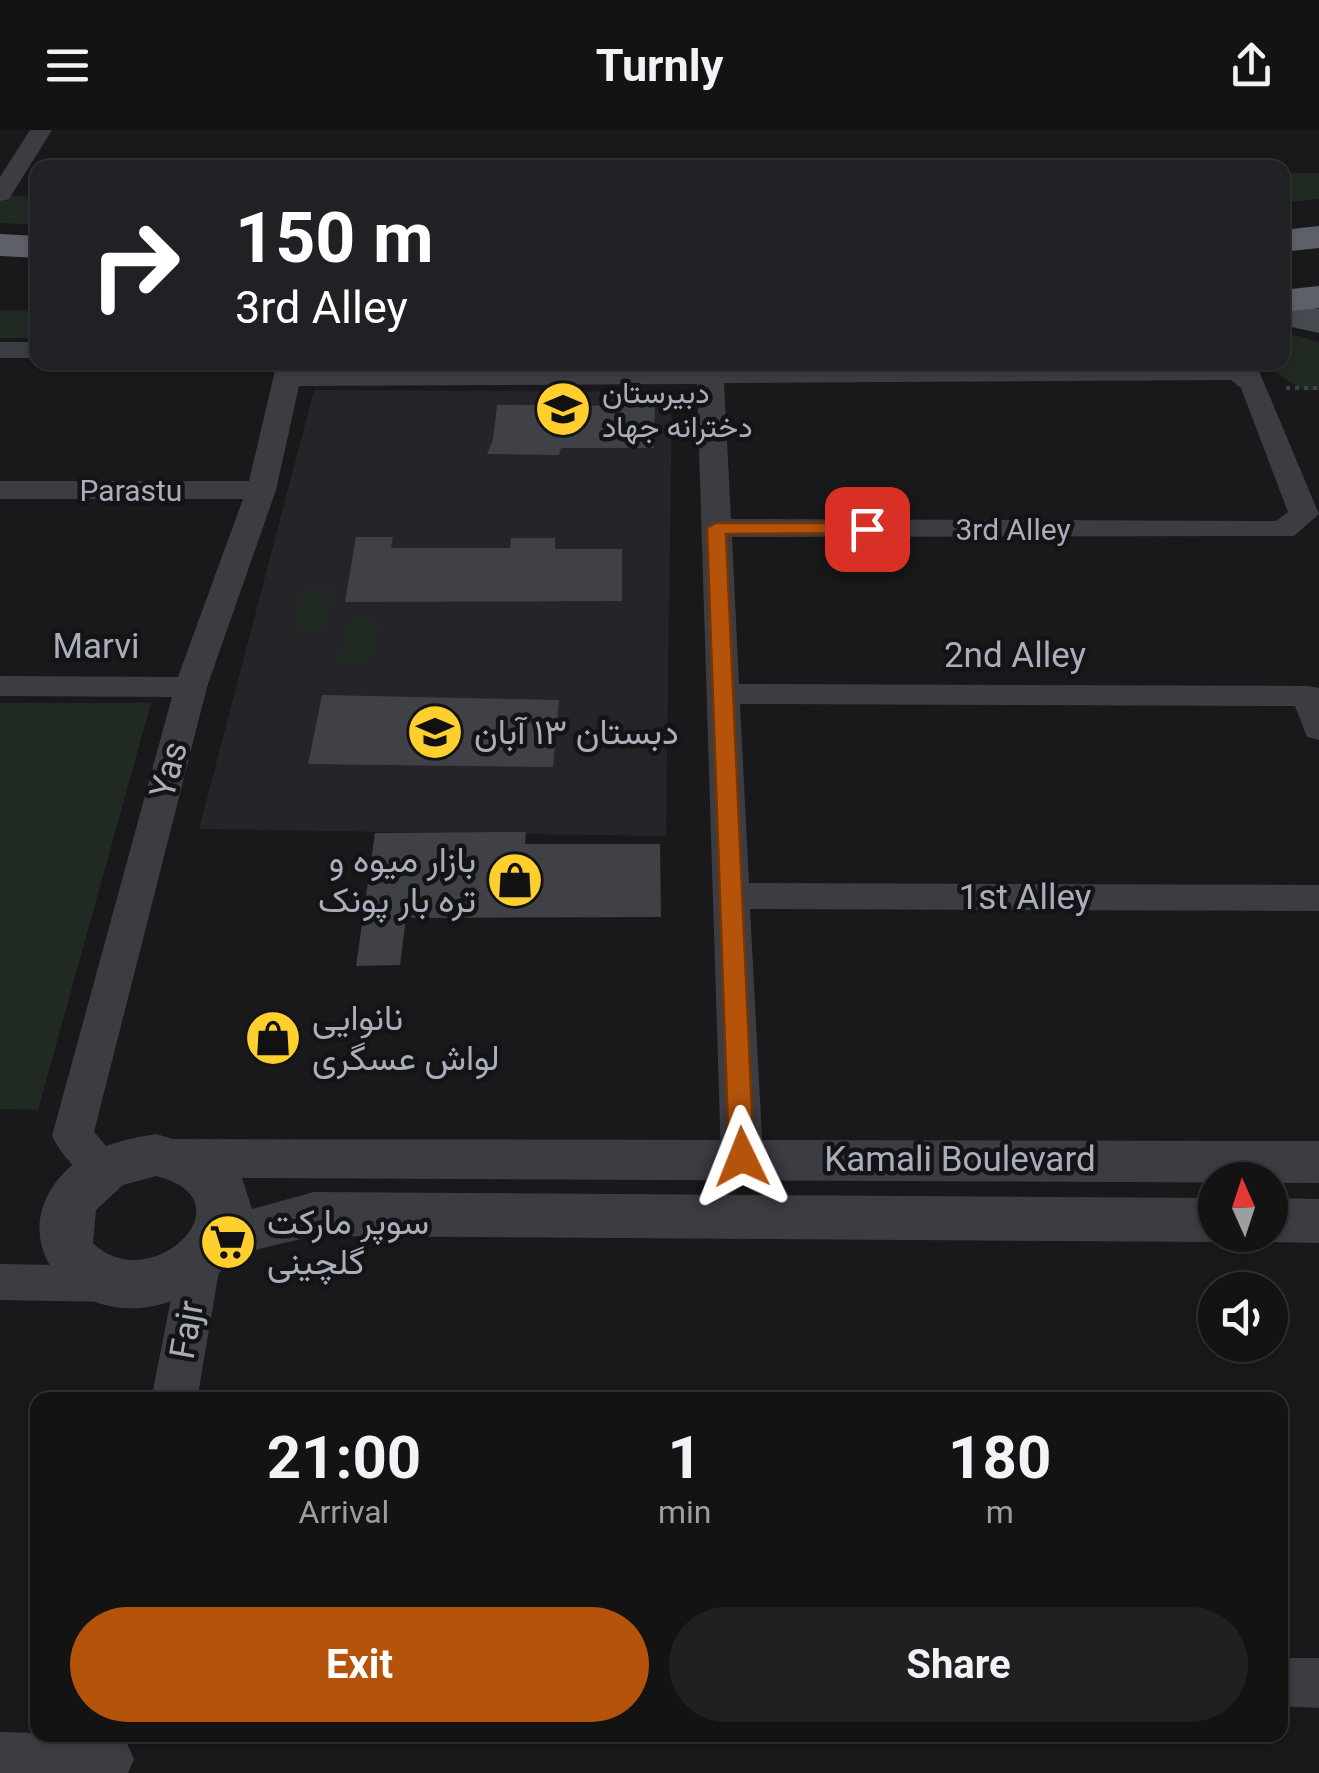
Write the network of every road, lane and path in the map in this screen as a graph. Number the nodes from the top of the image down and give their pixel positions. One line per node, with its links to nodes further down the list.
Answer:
1 (41, 130): 2 (street)
2 (5, 188)
3 (1319, 204): 4 (highway)
4 (1290, 208)
5 (1319, 236): 6 (highway)
6 (1290, 240)
7 (0, 242): 8 (highway)
8 (30, 244)
9 (1319, 274): 10 (highway)
10 (1290, 277)
11 (1319, 297): 12 (highway)
12 (1290, 300)
13 (1290, 315): 14 (main road)
14 (1319, 321)
15 (0, 350): 16 (street)
16 (30, 350)
17 (289, 370): 18 (street); 20 (street, Yas)
18 (710, 378): 21 (street); 21 (street, 3rd Alley)
19 (0, 490): 20 (street, Parastu)
20 (262, 490): 23 (street, Yas)
21 (716, 528): 24 (street)
22 (0, 686): 23 (street, Marvi)
23 (191, 687): 31 (street, Yas)
24 (723, 694): 25 (street, 2nd Alley); 26 (street)
25 (1319, 729)
26 (732, 896): 27 (street, 1st Alley); 29 (street)
27 (1319, 898)
28 (180, 1157): 29 (street, Kamali Boulevard); 31 (street); 35 (street)
29 (742, 1157): 30 (street, Kamali Boulevard)
30 (1319, 1162)
31 (105, 1169): 37 (street)
32 (1198, 1220): 35 (street, Kamali Boulevard)
33 (1288, 1220): 34 (street)
34 (1319, 1221)
35 (208, 1250): 37 (street); 38 (street, Fajr)
36 (0, 1282): 37 (street)
37 (113, 1284)
38 (176, 1392)
39 (1288, 1682): 40 (street)
40 (1319, 1683)
41 (109, 1756): 42 (street)
42 (0, 1758)

